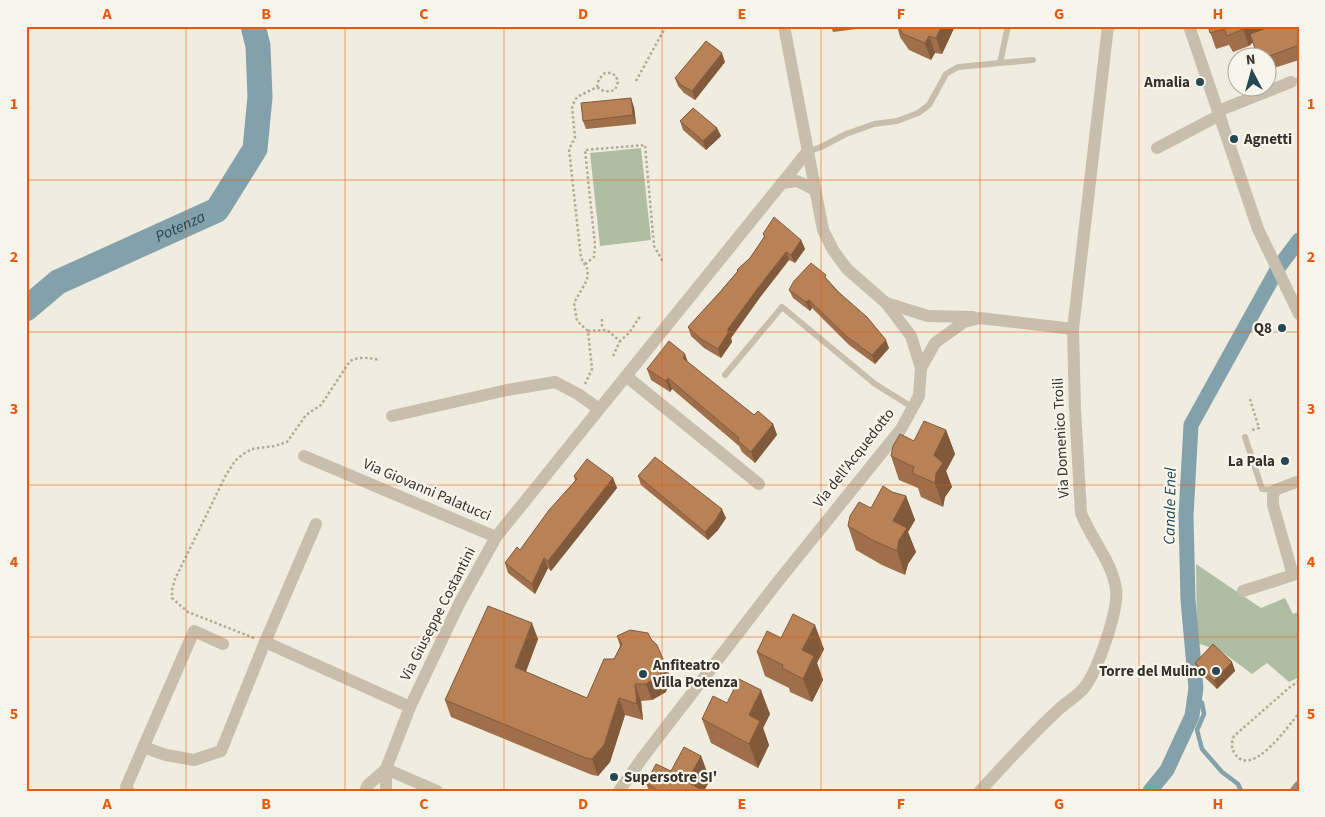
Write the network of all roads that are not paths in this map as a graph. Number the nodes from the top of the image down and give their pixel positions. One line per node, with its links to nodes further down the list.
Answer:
1 (784, 26): 10 (street, Via dell'Acquedotto)
2 (1008, 26): 6 (lane)
3 (1108, 26): 16 (street, Via Domenico Troili)
4 (1189, 26): 8 (street)
5 (1033, 60): 6 (lane)
6 (1000, 63): 10 (lane)
7 (1296, 81): 8 (street)
8 (1219, 113): 9 (street); 14 (street)
9 (1157, 148)
10 (808, 152): 11 (street, Via Giovanni Palatucci); 12 (street, Via dell'Acquedotto)
11 (782, 183): 12 (street); 19 (street, Via Giovanni Palatucci)
12 (815, 190): 13 (street, Via dell'Acquedotto)
13 (886, 303): 15 (street); 17 (street, Via dell'Acquedotto)
14 (1299, 314)
15 (980, 318): 16 (street); 17 (street)
16 (1073, 329): 42 (street, Via Domenico Troili)
17 (922, 368): 20 (street, Via dell'Acquedotto)
18 (725, 375): 20 (lane)
19 (626, 376): 21 (street, Via Giovanni Palatucci); 26 (street)
20 (912, 407): 41 (street, Via dell'Acquedotto)
21 (599, 410): 22 (street); 29 (street, Via Giovanni Palatucci)
22 (392, 416)
23 (1246, 434): 27 (lane)
24 (304, 456): 29 (street, Via Giovanni Palatucci)
25 (1299, 480): 27 (street)
26 (759, 484)
27 (1274, 490): 30 (street)
28 (316, 524): 31 (street)
29 (496, 537): 33 (street, Via Giuseppe Costantini)
30 (1243, 591)
31 (265, 642): 33 (street, Via Giuseppe Costantini); 34 (street)
32 (223, 644): 34 (street)
33 (410, 706): 35 (street, Via Giuseppe Costantini)
34 (143, 747): 37 (street)
35 (386, 769): 38 (street, Via Giuseppe Costantini); 39 (street, Via Giuseppe Costantini); 40 (street)
36 (1299, 787): 43 (main road)
37 (129, 791)
38 (365, 791)
39 (386, 791)
40 (437, 791)
41 (619, 791)
42 (980, 791)
43 (1296, 791)

